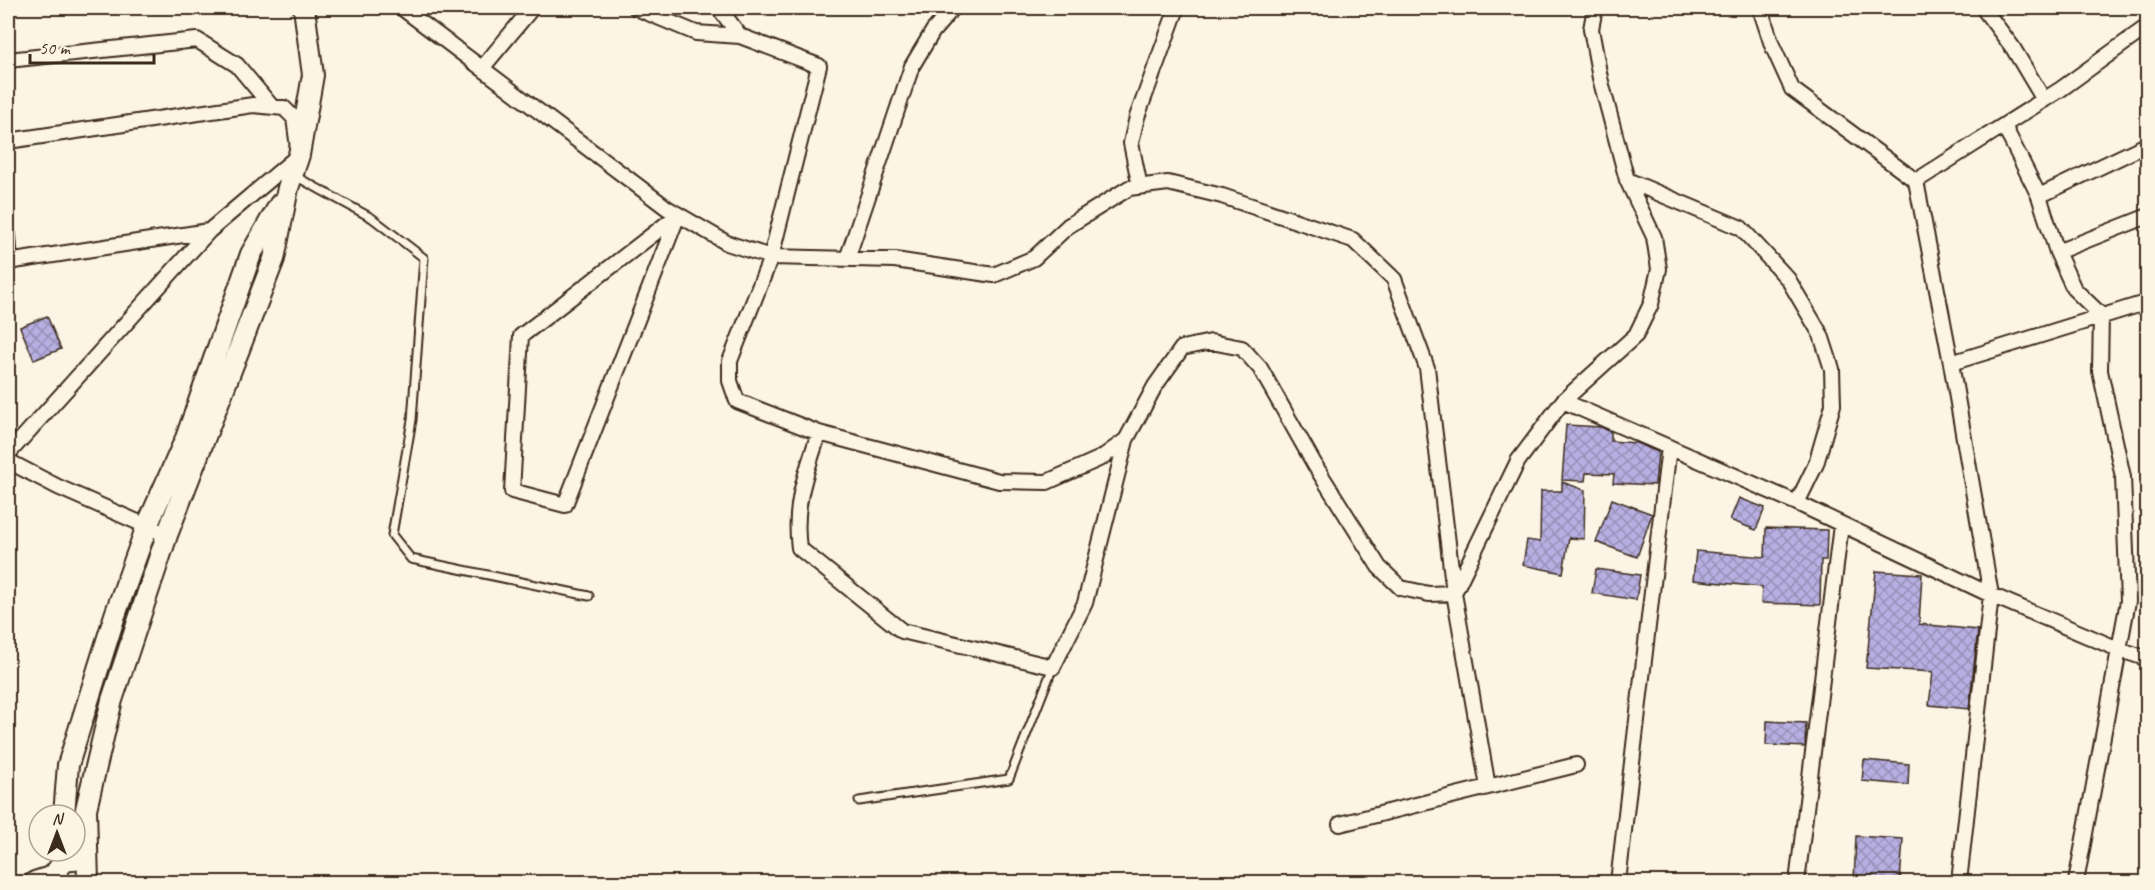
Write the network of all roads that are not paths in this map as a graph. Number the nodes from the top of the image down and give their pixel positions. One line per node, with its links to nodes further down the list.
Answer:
1 (304, 8): 20 (main road)
2 (402, 8): 14 (street)
3 (532, 8): 14 (street)
4 (636, 8): 12 (street)
5 (719, 8): 12 (street)
6 (953, 8): 32 (street)
7 (1177, 8): 24 (street)
8 (1596, 8): 21 (street)
9 (1760, 8): 22 (street)
10 (1983, 8): 15 (street)
11 (2148, 26): 15 (street)
12 (740, 36): 31 (street)
13 (8, 60): 16 (street)
14 (483, 67): 26 (street)
15 (2044, 100): 17 (street)
16 (272, 107): 18 (street); 20 (street)
17 (2004, 126): 22 (street); 25 (street)
18 (8, 141)
19 (2148, 144): 25 (street)
20 (299, 155): 23 (main road); 28 (street)
21 (1627, 180): 37 (street); 43 (street)
22 (1916, 181): 36 (street)
23 (290, 182): 45 (main road); 46 (main road); 49 (lane)
24 (1140, 187): 32 (street); 47 (street)
25 (2038, 196): 30 (street)
26 (678, 215): 26 (street); 31 (street)
27 (2148, 216): 30 (street)
28 (209, 231): 33 (street); 41 (street)
29 (8, 235): 33 (street)
30 (2057, 252): 35 (street)
31 (771, 256): 32 (street); 38 (street)
32 (847, 259)
33 (9, 262)
34 (2148, 302): 35 (street)
35 (2101, 315): 36 (street); 50 (street)
36 (1951, 363): 48 (street)
37 (1563, 401): 40 (street); 47 (street)
38 (819, 433): 39 (street); 52 (street)
39 (1126, 440): 47 (street); 52 (street)
40 (1669, 447): 43 (street); 65 (street)
41 (8, 454)
42 (8, 460): 45 (street)
43 (1797, 504): 44 (street)
44 (1841, 525): 48 (street); 66 (street)
45 (147, 526): 46 (street); 56 (main road)
46 (167, 535): 57 (main road)
47 (1454, 593): 54 (street)
48 (1991, 595): 50 (street); 67 (street)
49 (589, 596)
50 (2118, 649): 51 (street); 68 (street)
51 (2148, 658)
52 (1053, 667): 55 (lane)
53 (1576, 765): 54 (street)
54 (1488, 787): 58 (street)
55 (859, 801)
56 (65, 803)
57 (87, 803)
58 (1340, 824)
59 (87, 858): 64 (main road)
60 (60, 863): 62 (main road)
61 (64, 863): 63 (main road)
62 (35, 882)
63 (64, 882)
64 (88, 882)
65 (1618, 882)
66 (1797, 882)
67 (1959, 882)
68 (2076, 882)

